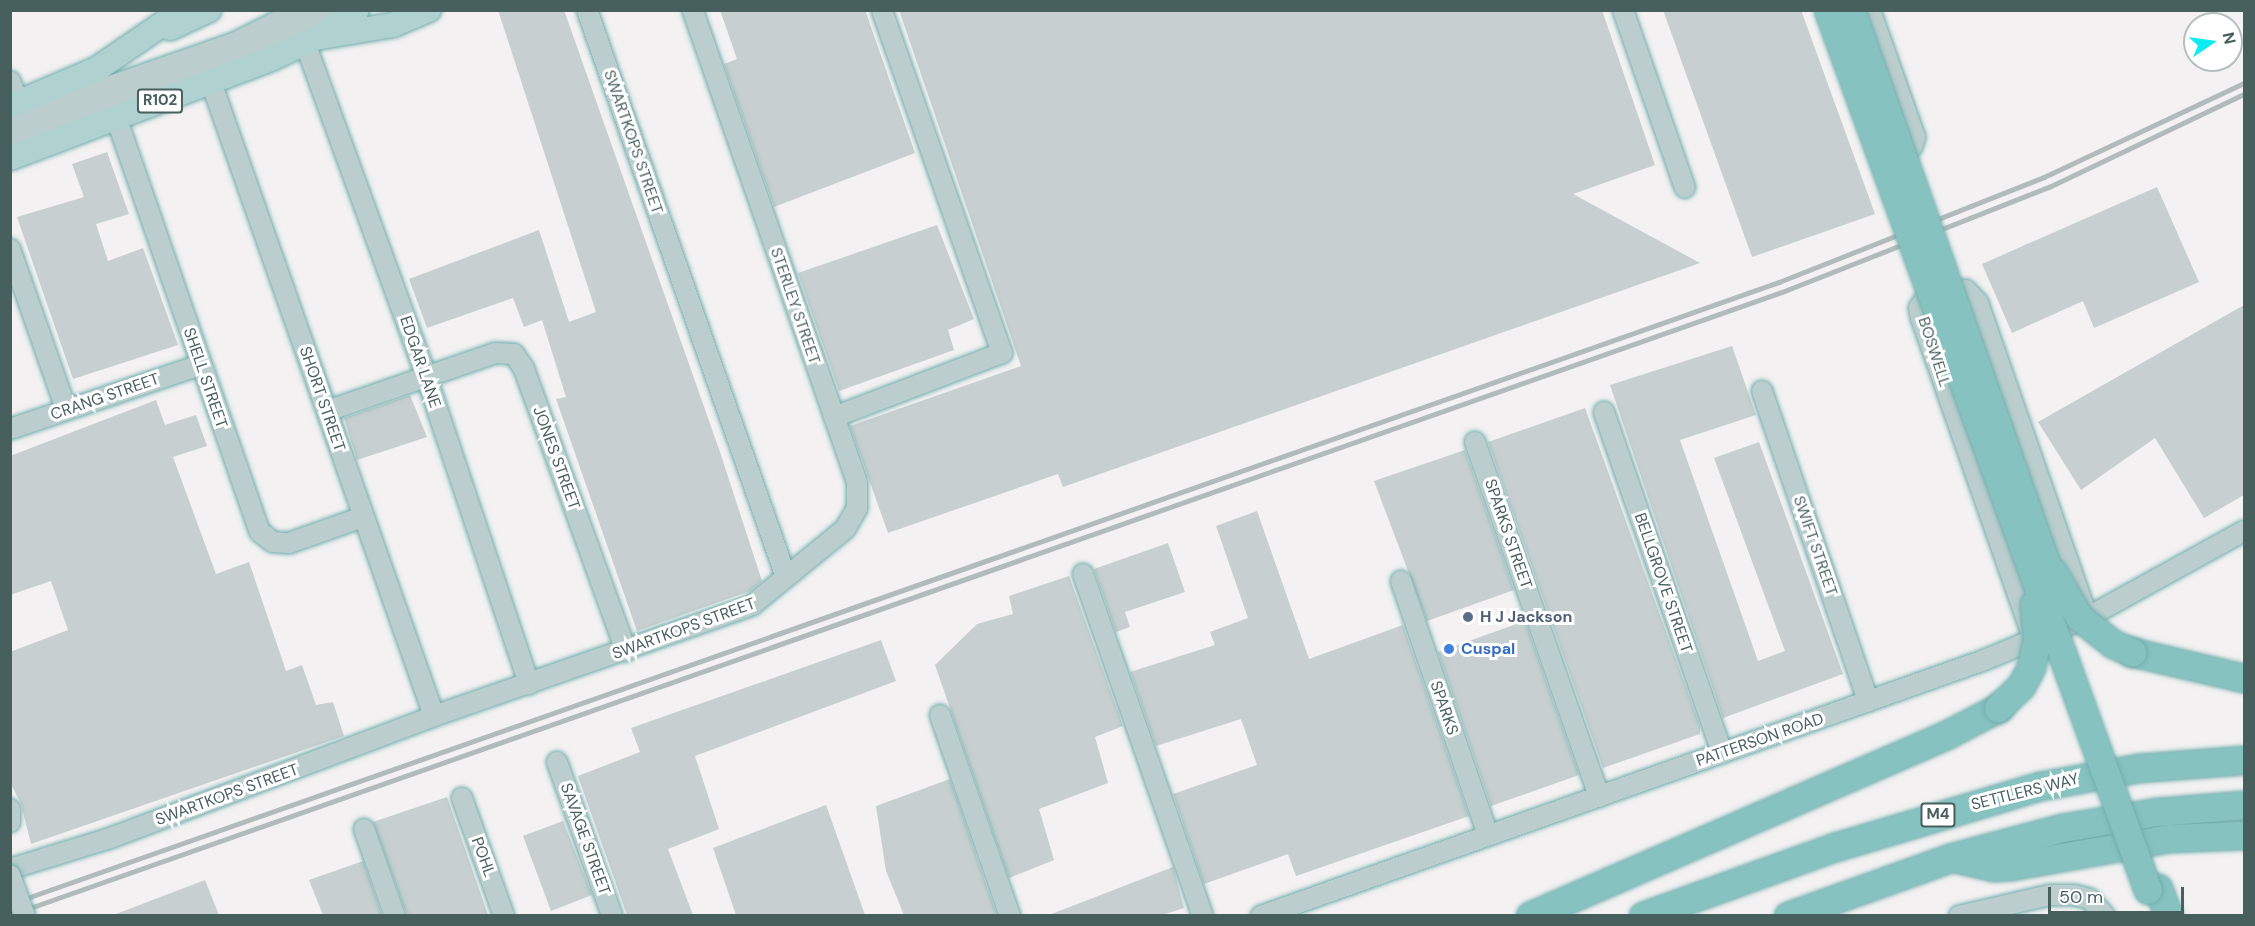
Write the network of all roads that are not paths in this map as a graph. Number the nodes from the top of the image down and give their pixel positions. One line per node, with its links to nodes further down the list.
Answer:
1 (183, 10): 16 (main road)
2 (209, 10): 16 (main road)
3 (300, 10): 19 (street)
4 (331, 10): 21 (street)
5 (357, 10): 15 (main road)
6 (429, 10): 15 (main road, R102)
7 (588, 10): 38 (street, SWARTKOPS STREET)
8 (693, 10): 31 (street, STERLEY STREET)
9 (882, 10): 31 (street)
10 (1623, 10): 23 (street)
11 (1818, 10): 14 (street)
12 (1828, 10): 34 (highway, bridge)
13 (1851, 10): 37 (highway, bridge)
14 (1870, 10)
15 (312, 40): 18 (main road, R102); 26 (street, EDGAR LANE)
16 (138, 41): 19 (main road)
17 (10, 81): 19 (street)
18 (211, 82): 20 (main road, R102); 29 (street, SHORT STREET)
19 (13, 110)
20 (116, 117): 22 (main road, R102); 25 (street, SHELL STREET)
21 (10, 137)
22 (10, 158)
23 (1685, 188)
24 (10, 249): 28 (street)
25 (200, 365): 28 (street, CRANG STREET); 35 (street, SHELL STREET)
26 (426, 376): 29 (street, JONES STREET); 43 (street, JONES STREET); 45 (street, EDGAR LANE)
27 (1761, 391): 46 (street, SWIFT STREET)
28 (66, 410): 32 (street, CRANG STREET)
29 (327, 411): 35 (street, SHORT STREET)
30 (1604, 412): 49 (street, BELLGROVE STREET)
31 (834, 417): 38 (street, STERLEY STREET)
32 (10, 429)
33 (1475, 442): 52 (street, SPARKS STREET)
34 (2005, 505): 63 (highway, bridge); 71 (highway, bridge)
35 (363, 517): 48 (street, SHORT STREET)
36 (2244, 531): 41 (street, PATTERSON ROAD)
37 (2045, 555): 44 (highway, bridge); 63 (highway, bridge)
38 (785, 574): 43 (street, SWARTKOPS STREET)
39 (1083, 574): 69 (street)
40 (1401, 581): 58 (street, SPARKS)
41 (2088, 617): 42 (street, PATTERSON ROAD); 42 (street, BOSWELL)
42 (2034, 640): 46 (street, PATTERSON ROAD)
43 (626, 651): 45 (street, SWARTKOPS STREET)
44 (2244, 678)
45 (529, 684): 48 (street, SWARTKOPS STREET)
46 (1868, 701): 49 (street, PATTERSON ROAD)
47 (940, 715): 68 (street)
48 (434, 716): 61 (street, SWARTKOPS STREET)
49 (1722, 753): 52 (street, PATTERSON ROAD)
50 (2244, 759): 72 (highway, SETTLERS WAY / M4)
51 (557, 762): 67 (street, SAVAGE STREET)
52 (1599, 797): 58 (street, PATTERSON ROAD)
53 (462, 798): 66 (street, POHL)
54 (2244, 805): 60 (highway)
55 (10, 809): 56 (street)
56 (10, 822)
57 (364, 829): 65 (street)
58 (1488, 835): 70 (street, PATTERSON ROAD)
59 (2244, 835): 60 (highway)
60 (1953, 857): 73 (highway)
61 (10, 869)
62 (10, 874): 64 (street, bridge)
63 (2154, 898): 76 (highway)
64 (25, 915)
65 (395, 915)
66 (504, 915)
67 (612, 915)
68 (1010, 915)
69 (1203, 915)
70 (1261, 915)
71 (1530, 915)
72 (1642, 915)
73 (1788, 915)
74 (1959, 915): 75 (street)
75 (2104, 915)
76 (2169, 915)

